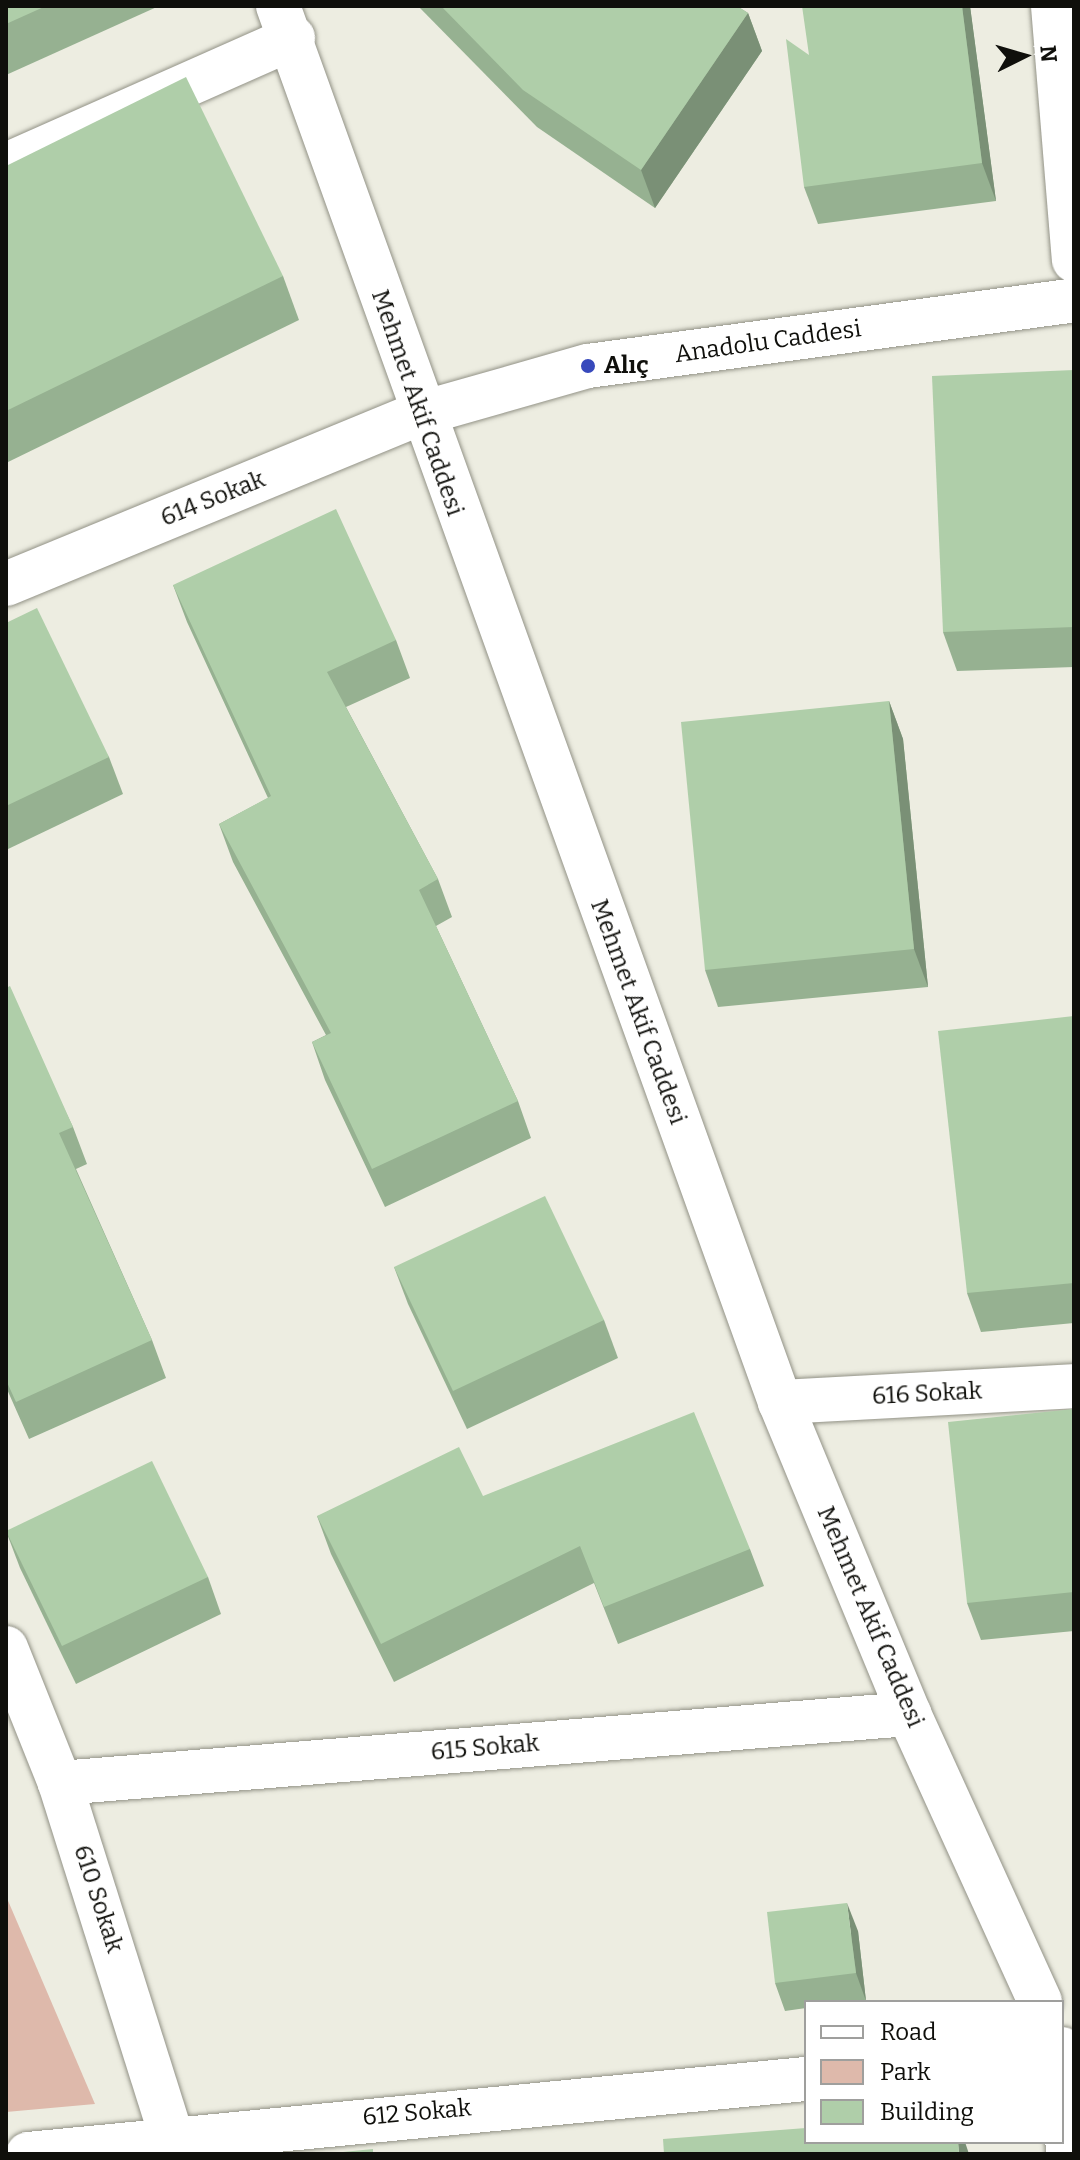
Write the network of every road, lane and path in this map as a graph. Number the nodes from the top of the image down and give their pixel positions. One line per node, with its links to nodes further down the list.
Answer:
1 (1053, 6): 4 (street)
2 (286, 22): 3 (street); 6 (street, Mehmet Akif Caddesi)
3 (6, 165)
4 (1074, 260)
5 (1074, 300): 6 (street, Anadolu Caddesi)
6 (419, 414): 7 (street, 614 Sokak); 9 (street, Mehmet Akif Caddesi)
7 (6, 584)
8 (1074, 1386): 9 (street, 616 Sokak)
9 (780, 1402): 11 (street, Mehmet Akif Caddesi)
10 (6, 1648): 12 (street, 610 Sokak)
11 (909, 1714): 12 (street, 615 Sokak); 13 (street, Mehmet Akif Caddesi)
12 (60, 1783): 16 (street, 610 Sokak)
13 (1039, 2000)
14 (1066, 2054): 18 (street)
15 (804, 2079): 16 (street, 612 Sokak)
16 (176, 2144): 17 (street, 612 Sokak)
17 (28, 2154)
18 (1068, 2154)

